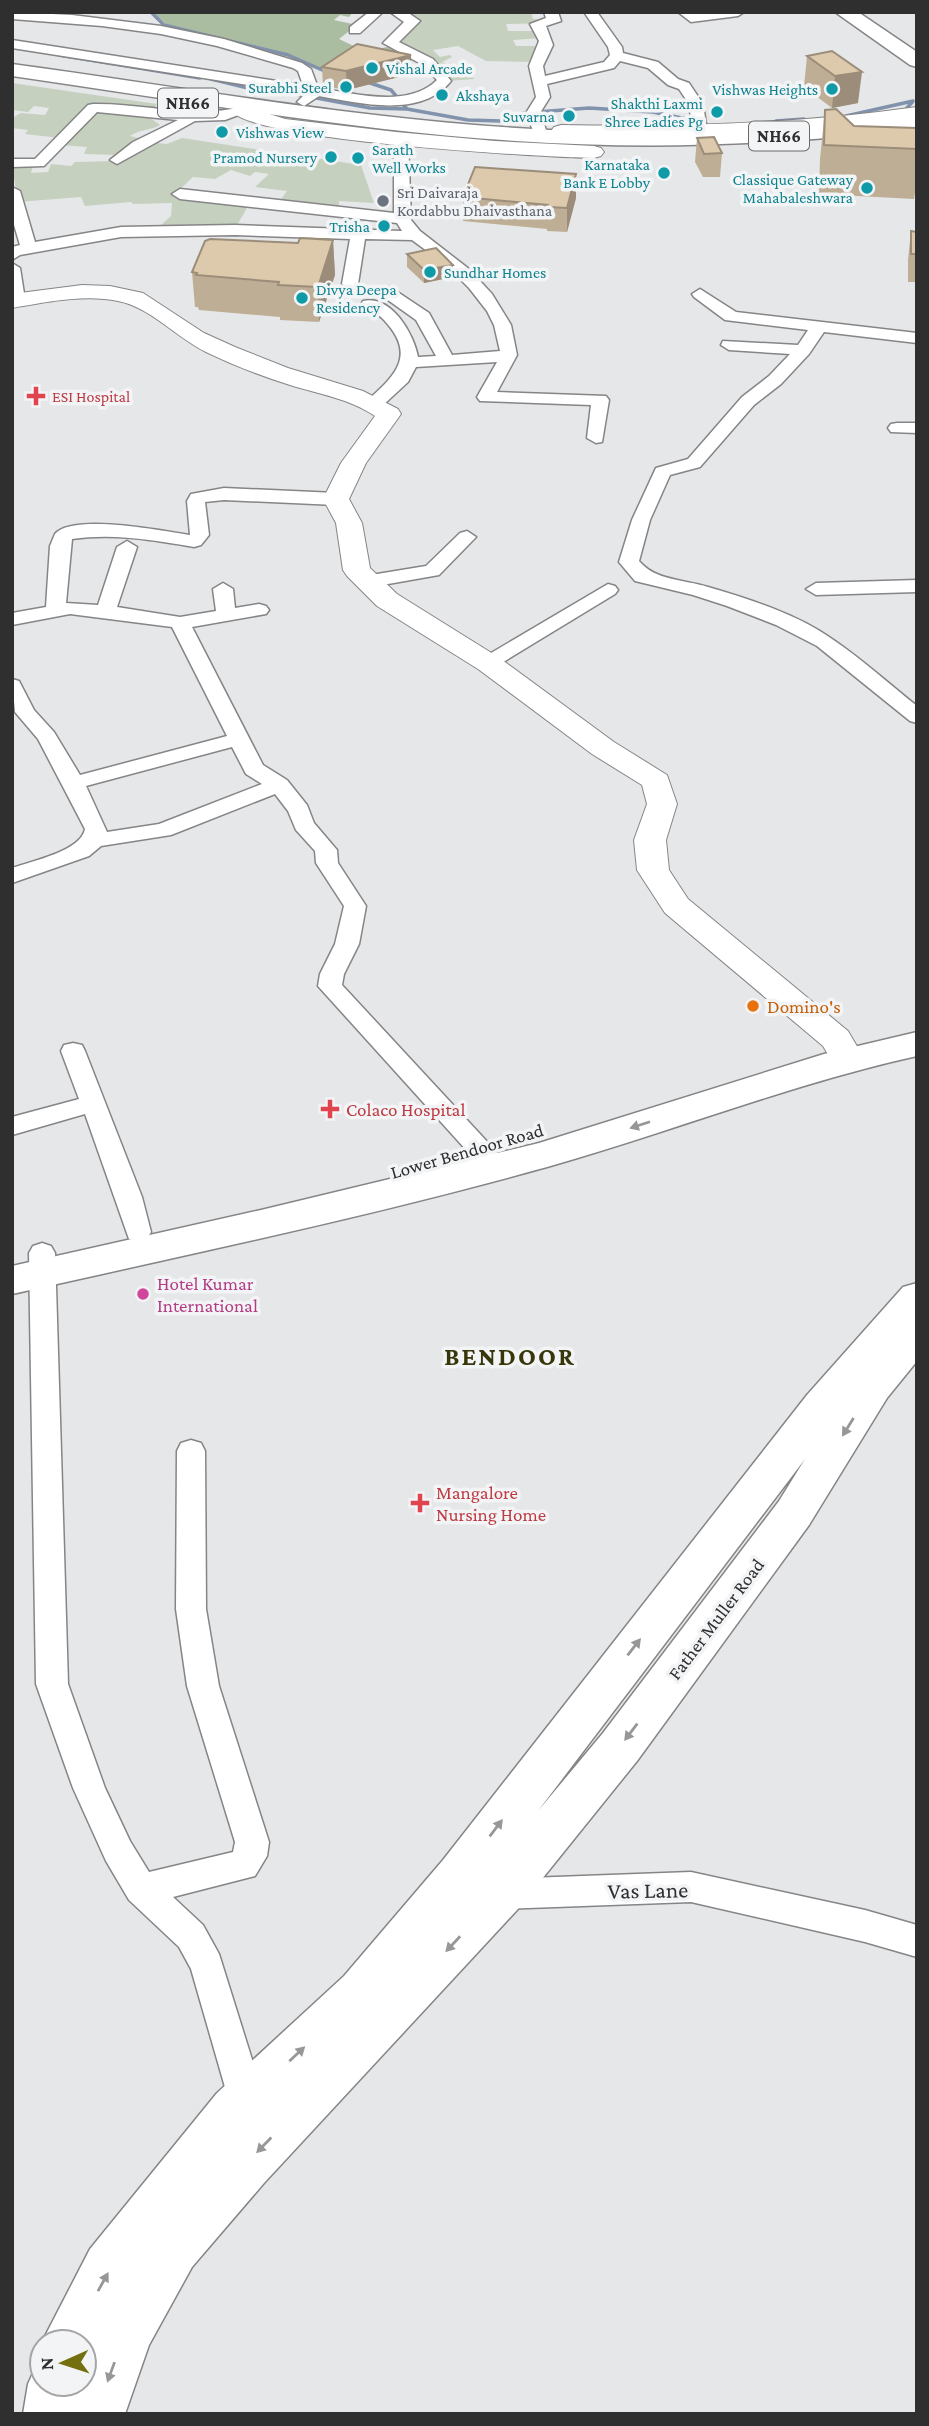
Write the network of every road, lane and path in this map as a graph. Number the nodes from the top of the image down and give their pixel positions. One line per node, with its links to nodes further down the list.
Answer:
1 (377, 12): 10 (street)
2 (396, 12): 18 (street)
3 (684, 12): 4 (street)
4 (738, 12)
5 (845, 12): 14 (main road)
6 (857, 12): 12 (main road)
7 (12, 15): 18 (street)
8 (593, 16): 9 (street); 13 (street)
9 (561, 20): 17 (street)
10 (355, 30)
11 (12, 44): 18 (street)
12 (917, 53)
13 (617, 56): 17 (street); 25 (street)
14 (917, 61)
15 (12, 69): 19 (main road, NH66)
16 (12, 79): 21 (main road, NH66)
17 (540, 81): 23 (street)
18 (310, 91): 20 (street)
19 (184, 93): 20 (street); 27 (main road, NH66)
20 (293, 106): 23 (street)
21 (242, 111): 22 (street); 26 (street); 27 (main road, NH66)
22 (191, 117): 28 (street); 29 (street)
23 (536, 117): 25 (street)
24 (913, 127): 25 (street); 26 (street); 27 (main road, NH66)
25 (699, 131)
26 (401, 139): 32 (street)
27 (642, 143)
28 (117, 160)
29 (12, 163)
30 (12, 191): 35 (street)
31 (180, 194): 32 (street)
32 (403, 219): 33 (street)
33 (415, 234): 34 (street); 47 (street)
34 (359, 235): 35 (street); 38 (street)
35 (29, 248): 36 (street)
36 (12, 255)
37 (12, 268): 41 (street)
38 (351, 284)
39 (384, 290): 48 (street)
40 (700, 294): 43 (street)
41 (15, 301): 50 (street)
42 (369, 304): 49 (street)
43 (819, 327): 44 (street); 46 (street)
44 (917, 338)
45 (729, 345): 46 (street)
46 (803, 350): 70 (street)
47 (509, 355): 48 (street); 53 (street)
48 (447, 361): 49 (street)
49 (410, 362): 50 (street)
50 (375, 403): 54 (street)
51 (897, 428): 52 (street)
52 (917, 428)
53 (596, 438)
54 (336, 499): 57 (street); 62 (street)
55 (467, 537): 57 (street)
56 (127, 547): 64 (street)
57 (371, 581): 68 (street)
58 (917, 586): 60 (street)
59 (223, 589): 65 (street)
60 (816, 589)
61 (608, 590): 68 (street)
62 (56, 608): 64 (street); 66 (street)
63 (259, 610): 65 (street)
64 (106, 612): 67 (street)
65 (226, 615): 67 (street)
66 (12, 619)
67 (180, 623): 71 (street)
68 (488, 663): 78 (street)
69 (12, 685): 72 (street)
70 (917, 717)
71 (240, 739): 72 (street); 73 (street)
72 (74, 783): 74 (street)
73 (279, 785): 74 (street); 82 (street)
74 (94, 840): 75 (street)
75 (12, 876)
76 (917, 1022): 78 (main road)
77 (917, 1044): 78 (main road)
78 (842, 1050): 82 (main road)
79 (73, 1051): 80 (street)
80 (93, 1103): 81 (street); 83 (street)
81 (12, 1126)
82 (487, 1157): 83 (main road, Lower Bendoor Road); 84 (main road)
83 (138, 1232): 84 (main road, Lower Bendoor Road)
84 (27, 1266): 89 (street)
85 (917, 1297): 88 (main road, one-way to 85)
86 (917, 1332): 88 (main road, Father Muller Road, one-way to 88)
87 (191, 1451): 89 (street)
88 (480, 1885): 90 (street, Vas Lane); 91 (main road, one-way to 88); 93 (main road, one-way to 93)
89 (141, 1889): 91 (street)
90 (917, 1941)
91 (247, 2101): 92 (main road, one-way to 91)
92 (78, 2328)
93 (96, 2414)

